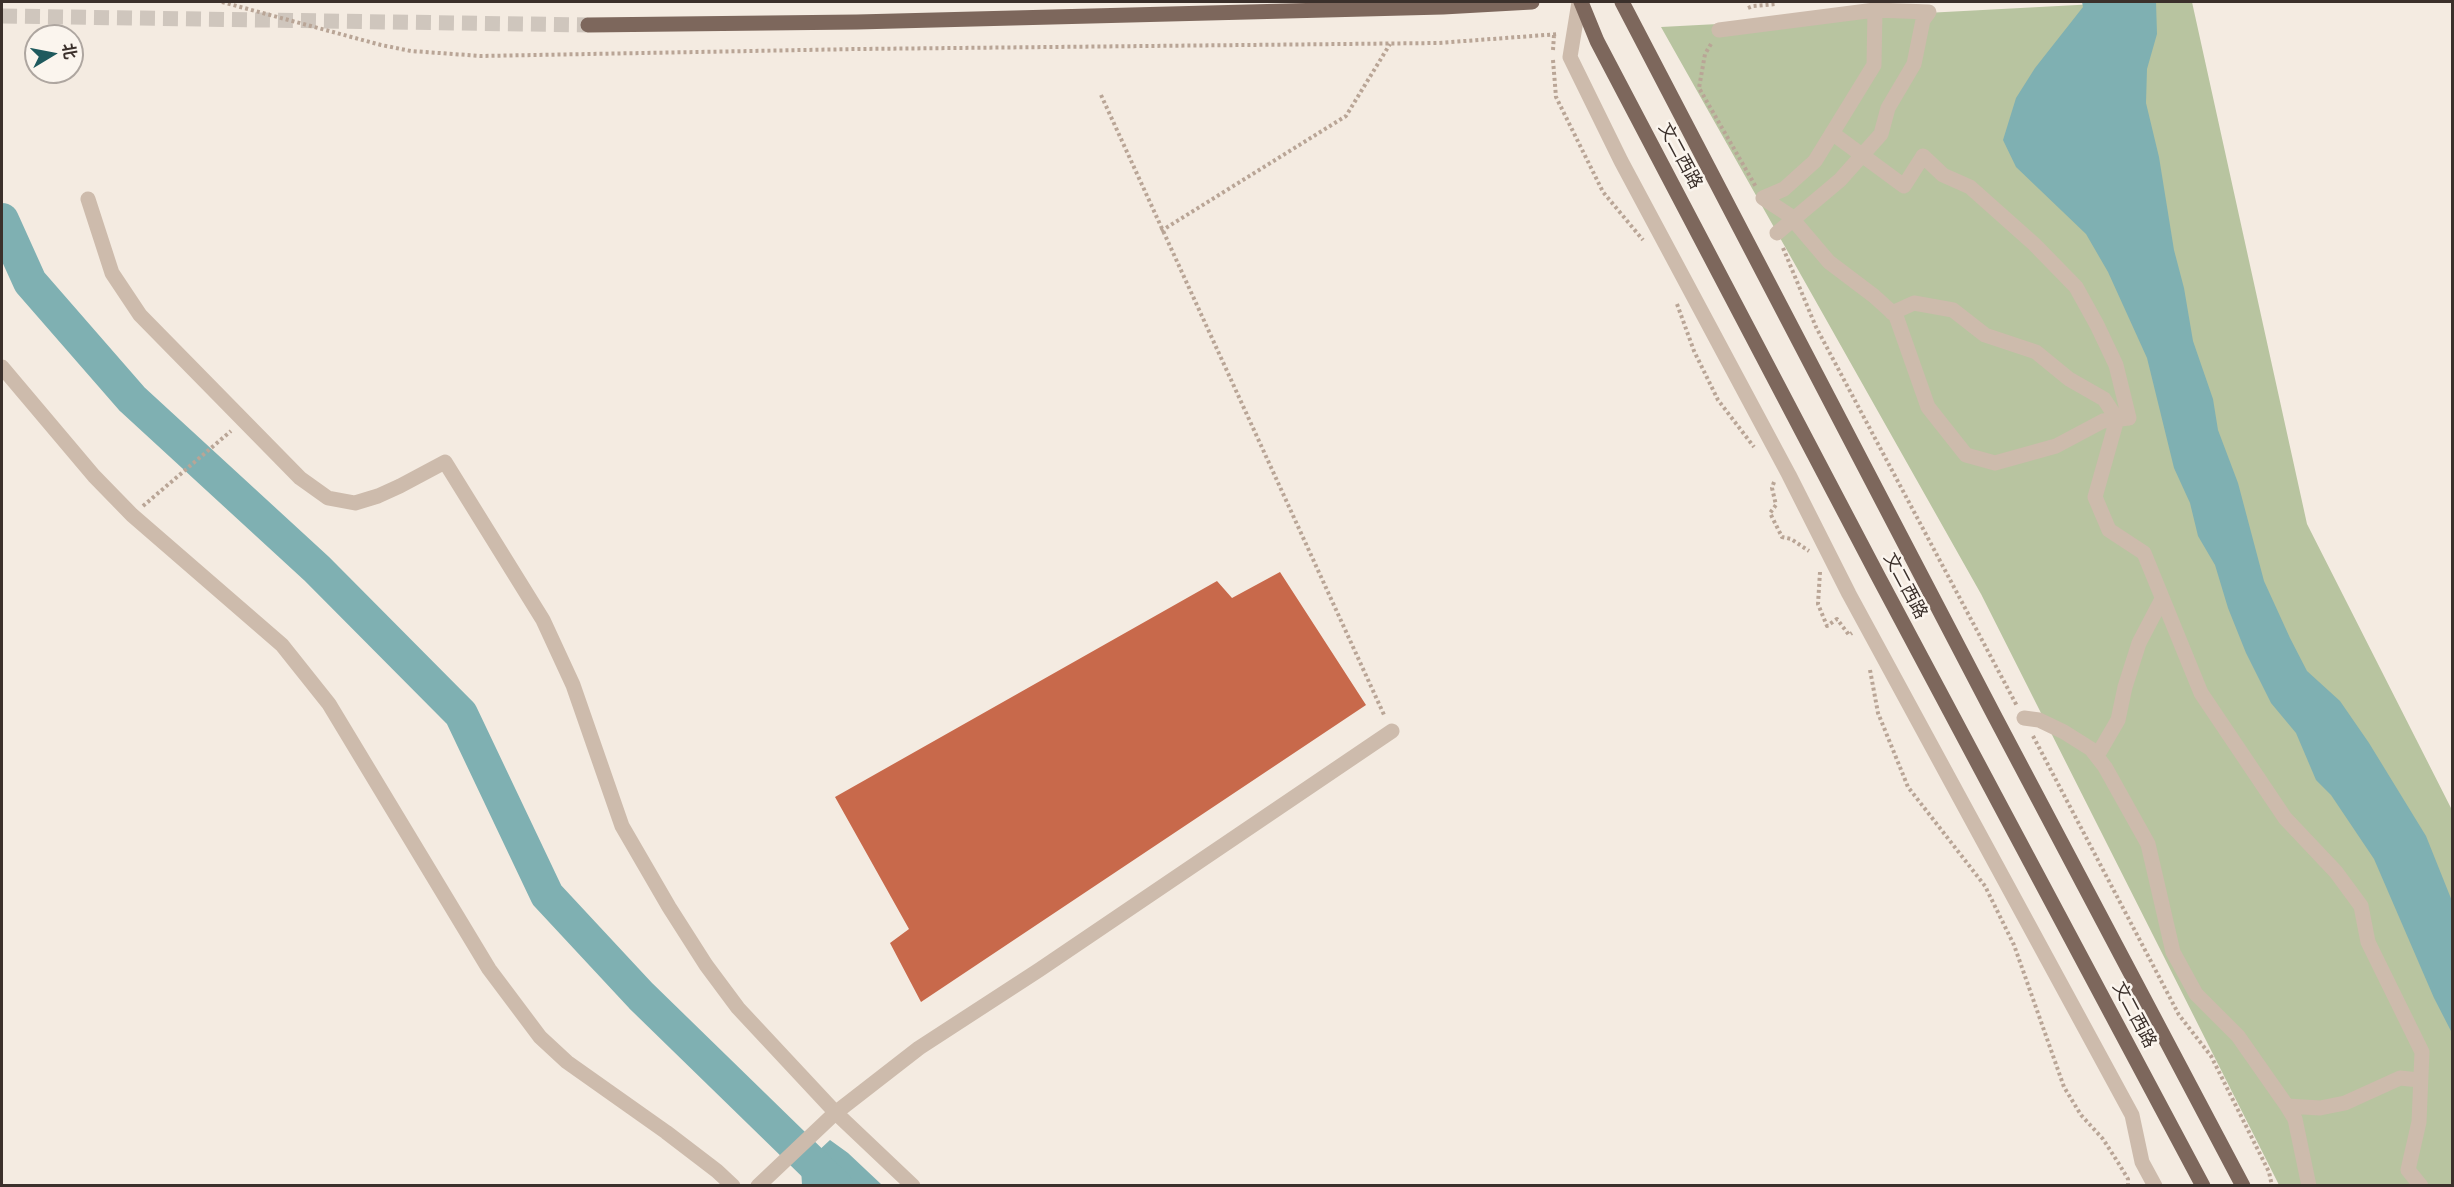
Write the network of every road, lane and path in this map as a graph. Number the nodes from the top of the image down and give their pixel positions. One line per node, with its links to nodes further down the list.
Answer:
1 (222, 2): 12 (path)
2 (1532, 2): 8 (main road)
3 (1580, 2): 10 (street); 46 (main road, 文二西路)
4 (1622, 2): 47 (main road, 文二西路)
5 (1785, 3): 6 (path)
6 (1745, 10)
7 (1875, 10): 9 (street); 14 (street); 15 (street)
8 (588, 25)
9 (1719, 30): 16 (path)
10 (1574, 33): 11 (path); 45 (street)
11 (1554, 35): 12 (path); 21 (path)
12 (1390, 44): 19 (path)
13 (1101, 95): 19 (path)
14 (1832, 133): 15 (street); 16 (street)
15 (1862, 155): 18 (street); 25 (street)
16 (1763, 198): 18 (street)
17 (88, 199): 26 (street)
18 (1793, 219): 20 (street); 23 (street)
19 (1161, 231): 36 (path)
20 (1777, 232): 35 (path)
21 (1649, 247)
22 (1674, 297): 27 (path)
23 (1892, 313): 25 (street); 25 (street)
24 (2, 367): 29 (street)
25 (2117, 420): 32 (street)
26 (243, 421): 29 (path); 40 (street)
27 (1759, 452)
28 (1776, 477): 30 (path)
29 (132, 515): 41 (street)
30 (1814, 553)
31 (1817, 563): 33 (path)
32 (2162, 599): 37 (street); 38 (street)
33 (1860, 628)
34 (1867, 659): 44 (path)
35 (2024, 718): 37 (street); 48 (path)
36 (1392, 731): 40 (street)
37 (2097, 756): 39 (street)
38 (2419, 1080): 39 (street); 50 (street)
39 (2287, 1106): 49 (street)
40 (835, 1113): 42 (street); 43 (street)
41 (733, 1185)
42 (758, 1185)
43 (913, 1185)
44 (2128, 1185)
45 (2155, 1185)
46 (2203, 1185)
47 (2243, 1185)
48 (2272, 1185)
49 (2309, 1185)
50 (2421, 1185)

